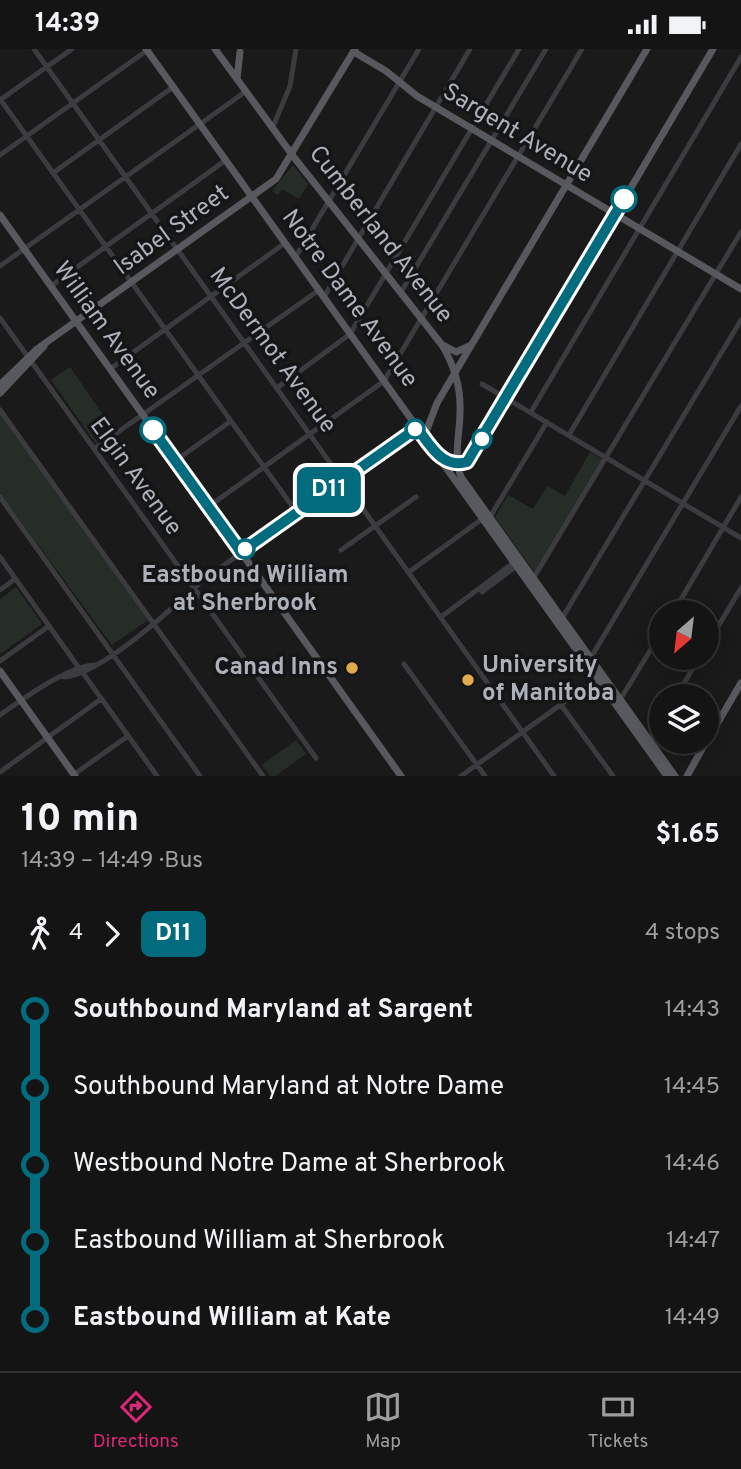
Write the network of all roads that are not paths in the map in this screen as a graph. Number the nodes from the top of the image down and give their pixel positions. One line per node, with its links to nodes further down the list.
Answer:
1 (34, 49): 17 (street, McDermot Avenue)
2 (72, 49): 17 (street)
3 (147, 49): 20 (main road, Notre Dame Avenue); 23 (street)
4 (215, 49): 16 (main road, Cumberland Avenue)
5 (296, 49): 24 (street)
6 (419, 49): 19 (street)
7 (470, 49): 25 (street)
8 (519, 49): 29 (street)
9 (546, 49): 34 (street)
10 (582, 49): 38 (street)
11 (647, 49): 42 (main road)
12 (713, 49): 48 (main road)
13 (240, 50): 16 (main road); 18 (main road)
14 (353, 50): 19 (main road, Sargent Avenue); 30 (main road, Isabel Street)
15 (741, 57): 49 (street)
16 (225, 62): 18 (main road, Cumberland Avenue)
17 (47, 67): 22 (street); 23 (street, McDermot Avenue)
18 (237, 80): 21 (main road, Cumberland Avenue)
19 (400, 82): 25 (main road, Sargent Avenue); 44 (street)
20 (173, 87): 27 (main road, Notre Dame Avenue); 33 (street)
21 (245, 92): 26 (main road, Cumberland Avenue); 27 (street)
22 (0, 99): 31 (street)
23 (73, 104): 31 (street); 33 (street, McDermot Avenue)
24 (282, 104): 26 (street); 28 (street)
25 (436, 107): 29 (main road, Sargent Avenue); 51 (street)
26 (265, 119): 28 (main road, Cumberland Avenue)
27 (200, 124): 39 (main road, Notre Dame Avenue); 41 (street)
28 (272, 129): 32 (main road, Cumberland Avenue)
29 (472, 129): 34 (main road, Sargent Avenue); 59 (street)
30 (306, 133): 32 (main road); 37 (main road, Isabel Street)
31 (27, 137): 36 (street); 40 (street)
32 (280, 138): 37 (main road, Cumberland Avenue)
33 (99, 140): 40 (street); 41 (street, McDermot Avenue)
34 (492, 141): 38 (main road, Sargent Avenue); 64 (street)
35 (741, 144): 56 (street)
36 (0, 155)
37 (292, 156): 43 (main road, Isabel Street); 44 (main road, Cumberland Avenue)
38 (518, 157): 42 (main road, Sargent Avenue); 68 (street)
39 (226, 160): 43 (main road, Notre Dame Avenue); 46 (street)
40 (53, 173): 45 (street)
41 (125, 177): 45 (street); 46 (street, McDermot Avenue)
42 (566, 185): 48 (main road, Sargent Avenue); 74 (main road)
43 (253, 197): 52 (main road, Notre Dame Avenue); 55 (main road, Isabel Street)
44 (329, 201): 51 (main road, Cumberland Avenue); 57 (street)
45 (79, 210): 53 (street); 54 (street)
46 (152, 214): 53 (street); 55 (street, McDermot Avenue)
47 (0, 215): 54 (main road, William Avenue)
48 (615, 215): 49 (main road, Sargent Avenue); 85 (main road)
49 (639, 229): 56 (main road, Sargent Avenue); 89 (street)
50 (741, 232): 60 (street)
51 (359, 238): 59 (main road, Cumberland Avenue); 65 (street)
52 (285, 243): 57 (main road, Notre Dame Avenue); 66 (street)
53 (106, 246): 61 (street); 62 (street)
54 (24, 249): 58 (street); 62 (main road, William Avenue)
55 (178, 251): 61 (main road, Isabel Street); 66 (street, McDermot Avenue)
56 (678, 251): 60 (main road, Sargent Avenue); 95 (street)
57 (295, 258): 65 (main road, Notre Dame Avenue)
58 (0, 266)
59 (387, 273): 64 (main road, Cumberland Avenue); 72 (street)
60 (716, 274): 63 (main road, Sargent Avenue); 99 (street)
61 (132, 283): 70 (main road, Isabel Street); 71 (street)
62 (51, 286): 70 (main road, William Avenue)
63 (741, 289)
64 (401, 292): 68 (main road, Cumberland Avenue)
65 (321, 293): 72 (main road, Notre Dame Avenue); 73 (street)
66 (212, 297): 71 (street); 73 (street, McDermot Avenue)
67 (0, 318): 76 (street, Elgin Avenue)
68 (422, 318): 75 (main road, Cumberland Avenue); 80 (street)
69 (741, 320): 104 (street)
70 (77, 322): 76 (main road, Isabel Street); 77 (main road, William Avenue)
71 (166, 330): 77 (street); 79 (street)
72 (350, 334): 80 (main road, Notre Dame Avenue); 83 (street)
73 (244, 342): 79 (street); 83 (street, McDermot Avenue)
74 (472, 344): 75 (main road); 78 (main road)
75 (442, 345): 78 (main road, Cumberland Avenue)
76 (29, 360): 82 (main road, Isabel Street); 84 (main road, Isabel Street); 97 (street, Elgin Avenue)
77 (110, 369): 90 (main road, William Avenue)
78 (455, 373): 86 (main road); 101 (main road, Cumberland Avenue)
79 (198, 375): 90 (street); 91 (street)
80 (384, 381): 93 (main road, Notre Dame Avenue); 94 (street)
81 (482, 384): 85 (street)
82 (0, 385)
83 (277, 389): 94 (street, McDermot Avenue)
84 (0, 393)
85 (506, 398): 89 (street); 101 (main road)
86 (438, 403): 93 (main road); 96 (main road)
87 (741, 406): 108 (street)
88 (0, 410): 128 (street)
89 (531, 412): 92 (street)
90 (142, 415): 97 (street); 100 (main road, William Avenue)
91 (231, 421): 100 (street); 102 (street)
92 (547, 422): 95 (street); 111 (street)
93 (417, 428): 96 (main road, Notre Dame Avenue); 103 (street)
94 (310, 434): 102 (street); 103 (street, McDermot Avenue)
95 (569, 435): 99 (street)
96 (424, 437): 98 (main road, Notre Dame Avenue)
97 (94, 449): 123 (street, Elgin Avenue)
98 (435, 452): 101 (main road); 111 (main road, Notre Dame Avenue)
99 (607, 458): 104 (street); 121 (street)
100 (175, 461): 109 (main road, William Avenue)
101 (457, 464): 111 (main road, Notre Dame Avenue)
102 (264, 468): 109 (street); 110 (street)
103 (343, 480): 110 (street); 112 (street, McDermot Avenue)
104 (645, 481): 108 (street); 127 (street)
105 (0, 497): 132 (street)
106 (416, 497): 112 (street)
107 (741, 497): 113 (street)
108 (684, 504): 113 (street); 133 (street)
109 (208, 507): 116 (main road, William Avenue)
110 (297, 513): 116 (street)
111 (485, 518): 118 (main road, Notre Dame Avenue); 119 (street)
112 (376, 526): 115 (street); 119 (street, McDermot Avenue)
113 (723, 527): 114 (street); 125 (street)
114 (741, 538)
115 (341, 550)
116 (241, 552): 123 (street); 158 (main road, William Avenue)
117 (0, 557): 120 (street)
118 (517, 563): 121 (main road, Notre Dame Avenue); 126 (street); 127 (main road, Notre Dame Avenue)
119 (409, 572): 126 (street, McDermot Avenue)
120 (15, 579): 124 (street); 130 (street)
121 (533, 579): 127 (main road, Notre Dame Avenue)
122 (741, 588): 129 (street)
123 (194, 589): 128 (street); 151 (street, Elgin Avenue)
124 (0, 590)
125 (681, 600)
126 (442, 618): 146 (street, McDermot Avenue)
127 (560, 621): 133 (main road, Notre Dame Avenue)
128 (154, 624): 132 (street); 157 (street)
129 (719, 625)
130 (49, 626): 134 (street); 136 (street)
131 (649, 652): 142 (street)
132 (112, 653): 136 (street); 156 (street)
133 (588, 660): 138 (main road, Notre Dame Avenue)
134 (0, 661)
135 (404, 664): 152 (street)
136 (81, 670): 140 (street); 141 (street)
137 (0, 671): 141 (main road)
138 (600, 677): 142 (main road, Notre Dame Avenue); 143 (street); 149 (main road, Notre Dame Avenue)
139 (741, 683): 145 (main road)
140 (102, 699): 147 (street); 148 (street)
141 (21, 700): 144 (street); 148 (main road)
142 (620, 700): 149 (main road, Notre Dame Avenue)
143 (561, 705): 146 (street); 162 (street)
144 (0, 715)
145 (719, 721)
146 (523, 733): 152 (street); 161 (street, McDermot Avenue)
147 (128, 736): 154 (street); 155 (street)
148 (48, 738): 153 (street); 154 (main road)
149 (648, 744): 163 (main road, Notre Dame Avenue); 164 (main road, Notre Dame Avenue)
150 (700, 754): 165 (main road)
151 (316, 758)
152 (477, 765): 159 (street); 160 (street)
153 (0, 772)
154 (74, 775)
155 (154, 775)
156 (200, 776)
157 (263, 776)
158 (401, 776)
159 (461, 776)
160 (485, 776)
161 (554, 776)
162 (612, 776)
163 (667, 776)
164 (676, 776)
165 (687, 776)

